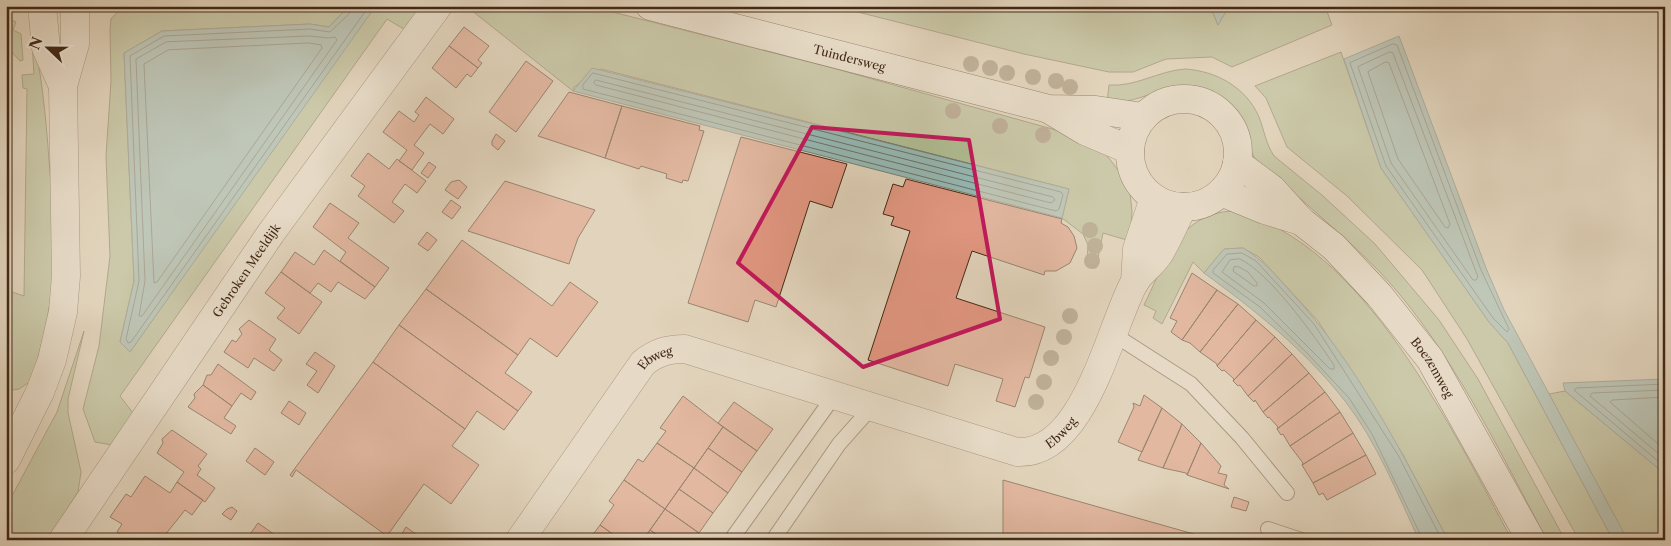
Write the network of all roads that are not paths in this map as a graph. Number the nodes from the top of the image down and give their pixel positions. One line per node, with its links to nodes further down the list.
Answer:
1 (42, 6): 5 (street)
2 (75, 6): 5 (street)
3 (438, 6): 21 (street, Gebroken Meeldijk)
4 (650, 6): 6 (street, Tuindersweg)
5 (63, 86): 18 (street)
6 (1049, 109): 7 (street, Tuindersweg); 8 (street, Tuindersweg)
7 (1143, 117): 8 (street); 9 (street)
8 (1130, 150): 11 (street)
9 (1237, 163): 10 (street); 13 (street, Boezemweg)
10 (1221, 192): 12 (street); 13 (street, Boezemweg)
11 (1154, 198): 12 (street); 14 (street, Ebweg)
12 (1183, 207): 14 (street, Ebweg)
13 (1301, 221): 26 (street, Boezemweg)
14 (1135, 282): 15 (street, Ebweg)
15 (1113, 334): 17 (street, Ebweg); 19 (lane)
16 (834, 396): 17 (street, Ebweg); 22 (street, Ebweg); 23 (lane)
17 (871, 408): 24 (lane)
18 (10, 443)
19 (1287, 493)
20 (1268, 530): 25 (lane)
21 (63, 540)
22 (520, 540)
23 (731, 540)
24 (773, 540)
25 (1301, 540)
26 (1530, 540)

